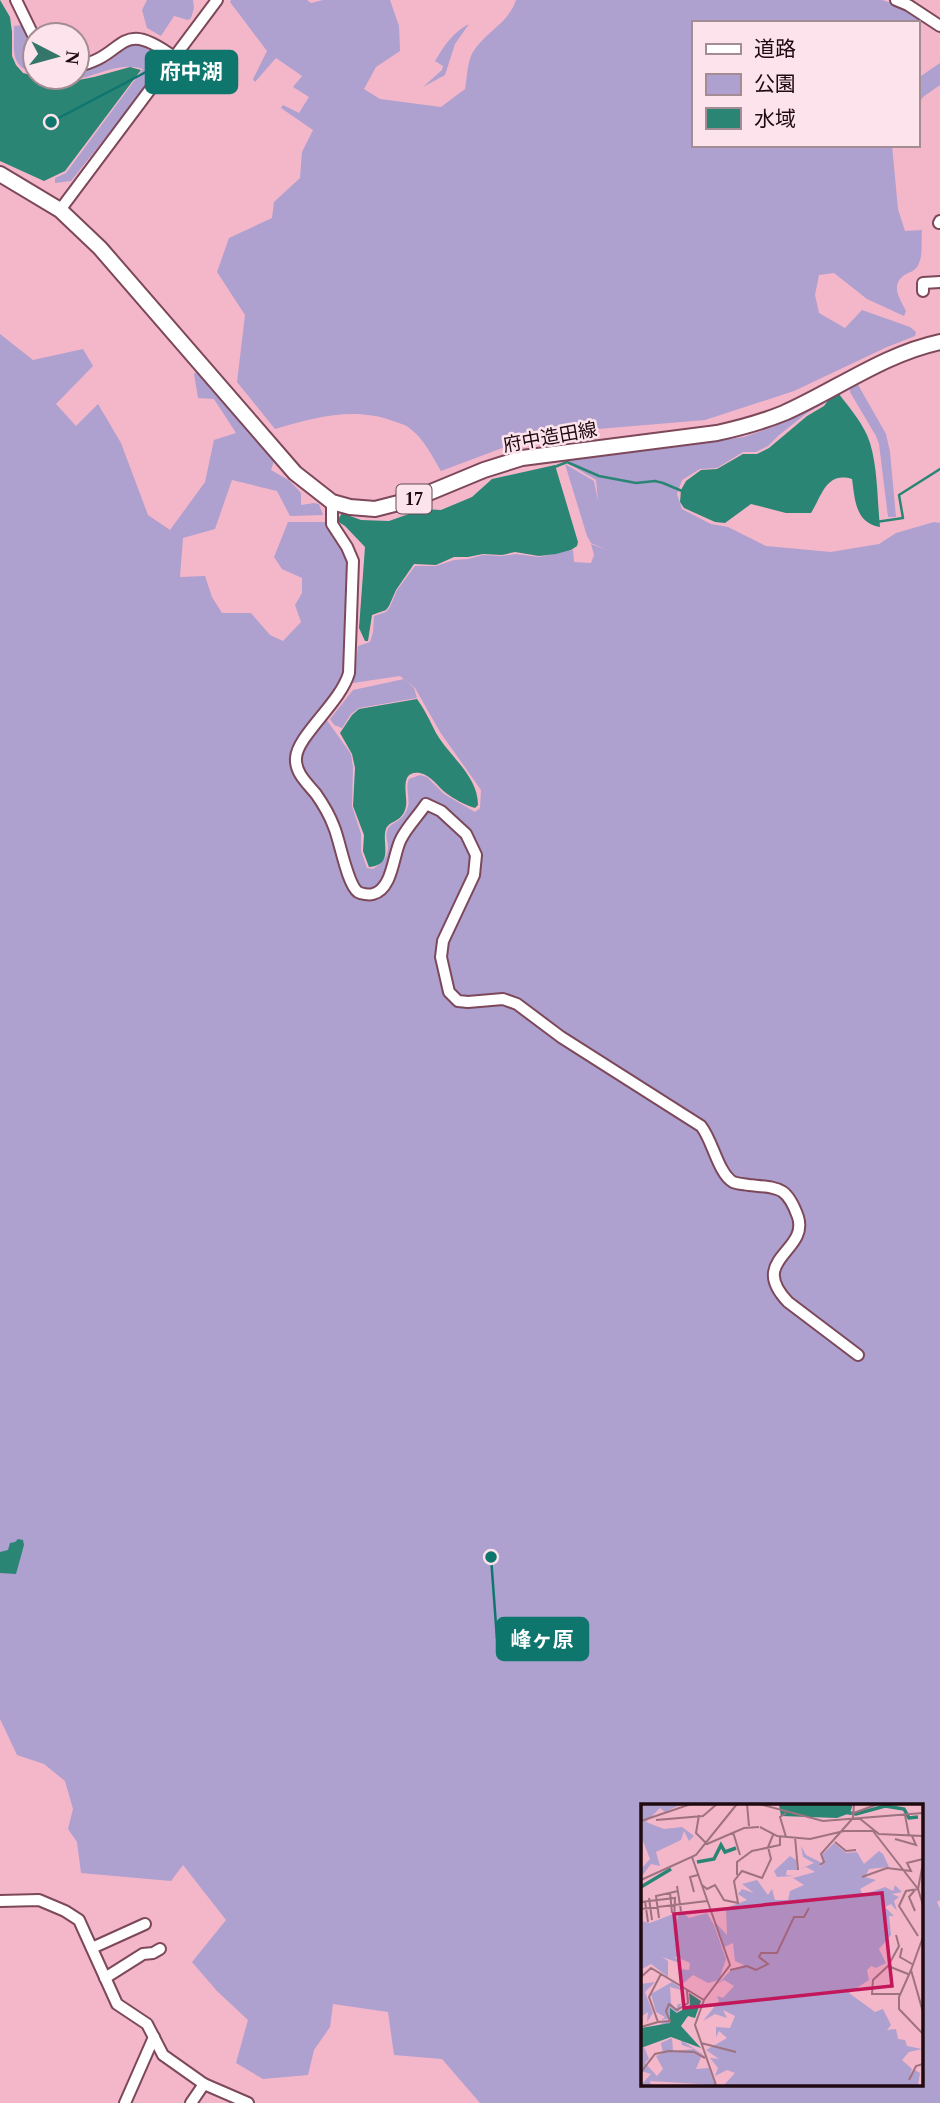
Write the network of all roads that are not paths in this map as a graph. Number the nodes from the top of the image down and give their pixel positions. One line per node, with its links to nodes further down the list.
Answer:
1 (16, 0): 4 (street)
2 (217, 0): 6 (street)
3 (896, 0): 5 (street)
4 (26, 21)
5 (940, 26)
6 (174, 57): 7 (street); 9 (street)
7 (91, 61)
8 (0, 174): 9 (main road, 府中造田線 / 17)
9 (60, 210): 13 (main road, 府中造田線 / 17)
10 (940, 282): 11 (street)
11 (923, 291)
12 (940, 342): 13 (main road, 府中造田線 / 17)
13 (332, 502): 14 (street)
14 (858, 1355)
15 (0, 1901): 17 (street)
16 (145, 1924): 17 (street)
17 (92, 1948): 19 (street)
18 (160, 1949): 19 (street)
19 (105, 1978): 20 (street)
20 (154, 2037): 21 (street); 22 (street)
21 (204, 2084): 23 (street); 24 (street)
22 (125, 2103)
23 (191, 2103)
24 (248, 2103)

